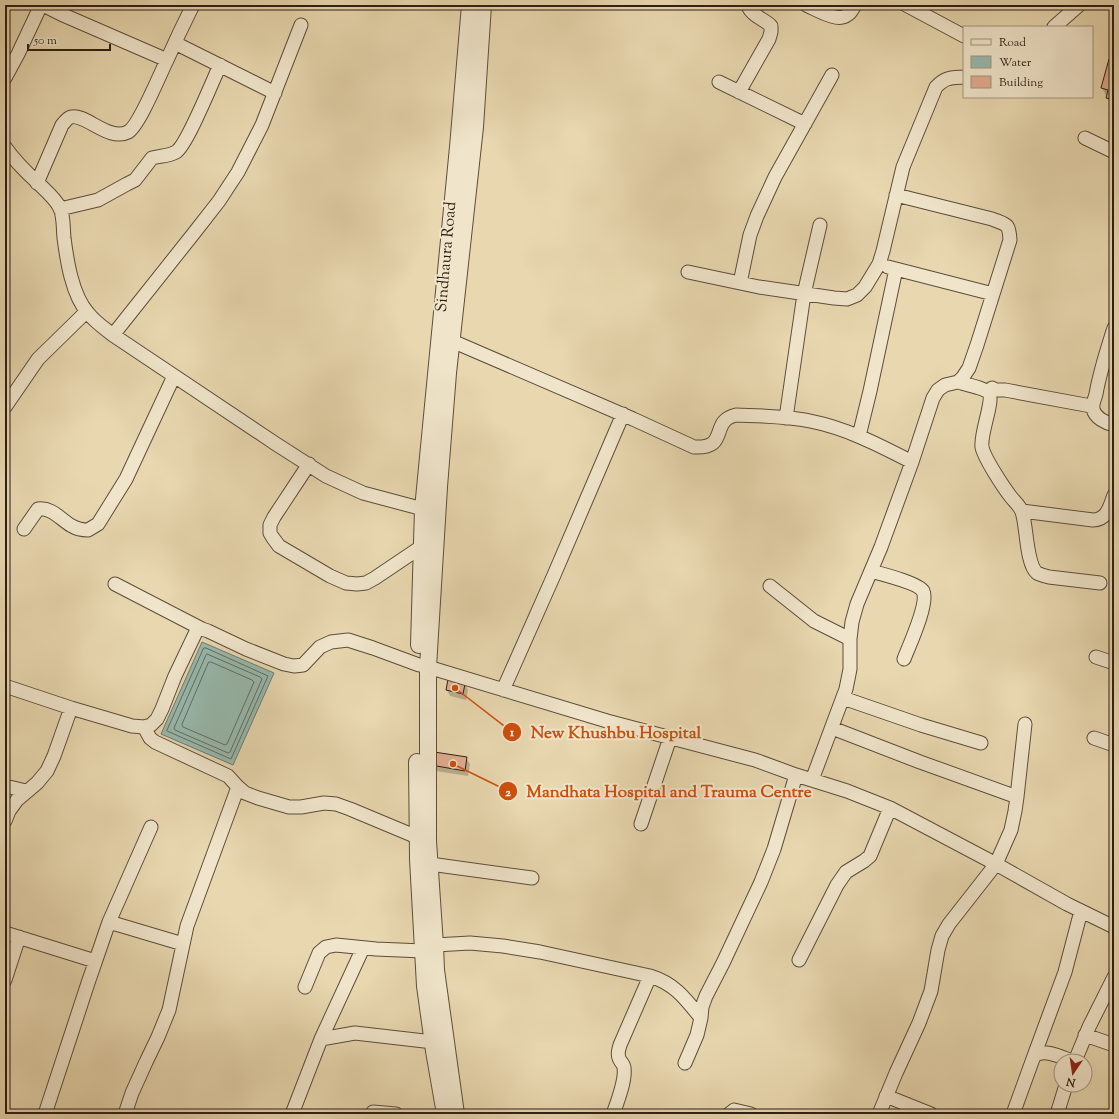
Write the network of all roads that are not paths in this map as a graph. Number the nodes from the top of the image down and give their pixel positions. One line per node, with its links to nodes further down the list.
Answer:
1 (42, 5): 14 (street); 18 (street)
2 (193, 5): 13 (street)
3 (470, 5): 52 (street, Sindhaura Road)
4 (483, 5): 39 (street)
5 (749, 5): 20 (street)
6 (806, 5): 7 (street)
7 (855, 5)
8 (906, 5): 12 (street)
9 (1079, 5): 11 (street)
10 (301, 25): 21 (street)
11 (1055, 26)
12 (963, 35)
13 (175, 43): 14 (street); 15 (street)
14 (167, 60): 26 (street)
15 (220, 65): 21 (street); 28 (street)
16 (832, 75): 22 (street)
17 (963, 77): 27 (street)
18 (5, 78)
19 (719, 82): 20 (street)
20 (739, 92): 22 (street)
21 (275, 93): 38 (street)
22 (805, 124): 33 (street)
23 (1085, 138): 25 (street)
24 (5, 147): 26 (street)
25 (1114, 152)
26 (37, 183): 28 (street)
27 (896, 195): 30 (street); 35 (street)
28 (60, 209): 36 (street)
29 (820, 224): 34 (street)
30 (879, 264): 31 (street); 34 (street)
31 (896, 269): 35 (street); 48 (street)
32 (688, 272): 33 (street)
33 (740, 283): 34 (street)
34 (804, 294): 46 (street)
35 (993, 294): 41 (street)
36 (86, 312): 38 (street); 43 (street)
37 (1114, 328): 44 (street)
38 (113, 335): 40 (street)
39 (452, 341): 45 (street); 65 (street)
40 (174, 376): 50 (street); 54 (street)
41 (958, 382): 49 (street); 53 (street)
42 (992, 388): 44 (street)
43 (5, 407)
44 (1093, 408): 47 (street)
45 (622, 414): 46 (street); 67 (street)
46 (786, 418): 48 (street)
47 (1114, 426)
48 (859, 436): 49 (street)
49 (912, 462): 56 (street)
50 (309, 464): 52 (street); 55 (street)
51 (1114, 495): 53 (street)
52 (423, 508): 55 (street, Sindhaura Road)
53 (1022, 510): 57 (street)
54 (24, 529)
55 (421, 547): 65 (street, Sindhaura Road)
56 (871, 571): 61 (street); 63 (street)
57 (1100, 583)
58 (115, 584): 60 (street)
59 (770, 586): 61 (street)
60 (202, 629): 65 (street); 71 (street)
61 (850, 640): 68 (street)
62 (1096, 656): 64 (street)
63 (904, 659)
64 (1114, 663)
65 (424, 666): 67 (street); 87 (street); 88 (street)
66 (5, 686): 69 (street)
67 (503, 690): 73 (street)
68 (843, 698): 72 (street); 75 (street)
69 (71, 708): 71 (street); 81 (street)
70 (1025, 724): 82 (street)
71 (144, 727): 80 (street)
72 (832, 728): 78 (street); 82 (street)
73 (670, 738): 77 (street); 85 (street)
74 (1094, 738): 76 (street)
75 (981, 743)
76 (1114, 745)
77 (796, 775): 78 (street); 105 (street)
78 (812, 780): 83 (street)
79 (5, 786): 81 (street)
80 (238, 787): 87 (street); 96 (street)
81 (26, 791): 84 (street)
82 (1018, 796): 89 (street)
83 (890, 808): 89 (street); 99 (street)
84 (5, 822)
85 (641, 824)
86 (151, 827): 92 (street)
87 (417, 837): 98 (street)
88 (430, 864): 90 (street); 98 (street)
89 (996, 864): 91 (street); 115 (street)
90 (532, 878)
91 (1081, 911): 93 (street); 112 (street)
92 (109, 922): 96 (street); 100 (street)
93 (1114, 927)
94 (5, 933): 95 (street)
95 (19, 937): 100 (street); 103 (street)
96 (183, 944): 118 (street)
97 (363, 948): 98 (street); 104 (street); 107 (street)
98 (429, 948): 101 (street); 108 (street); 122 (street)
99 (799, 960)
100 (95, 961): 117 (street)
101 (650, 976): 105 (street); 123 (street)
102 (1114, 977): 106 (street)
103 (5, 980)
104 (305, 987)
105 (701, 1018): 113 (street)
106 (1085, 1035): 109 (street); 110 (street)
107 (321, 1039): 108 (street); 119 (street)
108 (433, 1042): 121 (street)
109 (1114, 1045)
110 (1077, 1053)
111 (1053, 1055): 112 (street)
112 (1034, 1056): 128 (street)
113 (685, 1063)
114 (1064, 1093): 129 (street)
115 (886, 1096): 126 (street); 127 (street)
116 (373, 1112): 120 (street)
117 (45, 1114)
118 (125, 1114)
119 (292, 1114)
120 (396, 1114)
121 (445, 1114)
122 (456, 1114)
123 (613, 1114)
124 (729, 1114): 125 (street)
125 (751, 1114)
126 (879, 1114)
127 (931, 1114)
128 (1013, 1114)
129 (1057, 1114)

